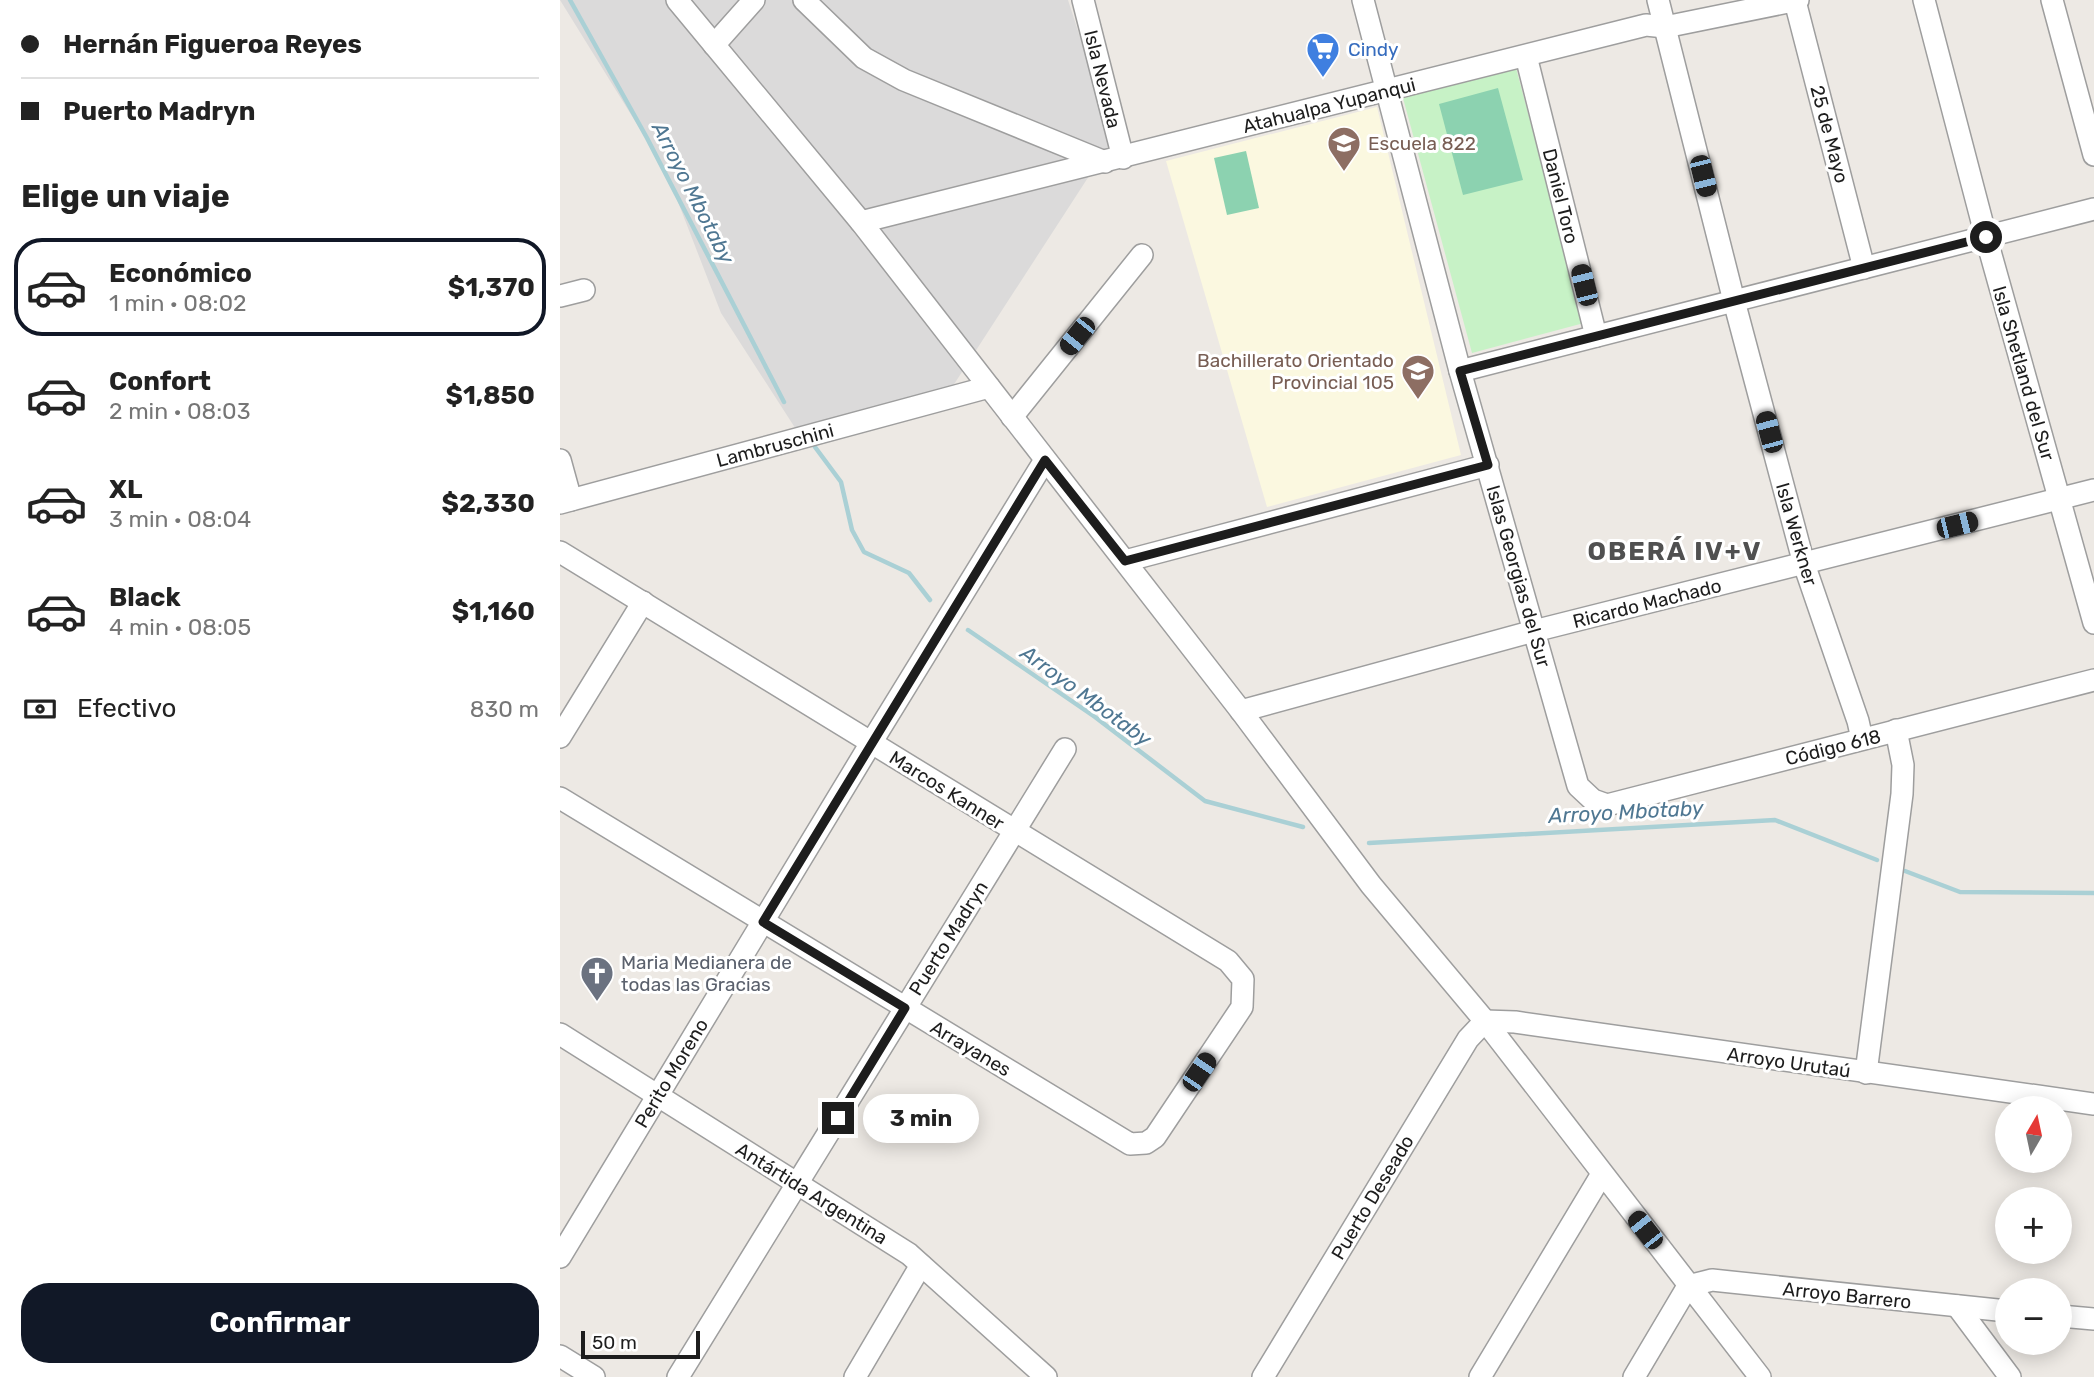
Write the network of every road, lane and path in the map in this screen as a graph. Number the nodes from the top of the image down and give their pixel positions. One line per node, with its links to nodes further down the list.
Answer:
1 (677, 0): 11 (street)
2 (754, 0): 11 (street)
3 (804, 0): 15 (street)
4 (1083, 0): 15 (street, Isla Nevada)
5 (1363, 0): 13 (street, Islas Georgias del Sur)
6 (1658, 0): 10 (street, Isla Werkner)
7 (1797, 0): 10 (street, Atahualpa Yupanqui); 20 (street, 25 de Mayo)
8 (1924, 0): 18 (street, Isla Shetland del Sur)
9 (2052, 0): 14 (street)
10 (1665, 27): 12 (street, Atahualpa Yupanqui); 23 (street, Isla Werkner)
11 (714, 45): 17 (street)
12 (1526, 56): 13 (street, Atahualpa Yupanqui); 24 (street, Daniel Toro)
13 (1387, 90): 15 (street, Atahualpa Yupanqui); 25 (street, Islas Georgias del Sur)
14 (2094, 155)
15 (1114, 160): 17 (street, Atahualpa Yupanqui)
16 (2094, 209): 18 (street)
17 (860, 222): 26 (street)
18 (1986, 237): 20 (street); 32 (street, Isla Shetland del Sur)
19 (1142, 255): 27 (street)
20 (1864, 268): 23 (street)
21 (584, 290): 22 (street)
22 (560, 296)
23 (1734, 301): 24 (street); 36 (street, Isla Werkner)
24 (1597, 336): 25 (street)
25 (1460, 371): 30 (street, Islas Georgias del Sur)
26 (989, 387): 27 (street); 33 (street, Lambruschini)
27 (1012, 417): 29 (street)
28 (560, 460): 33 (street)
29 (1045, 460): 35 (street); 45 (street, Perito Moreno)
30 (1488, 465): 35 (street); 39 (street, Islas Georgias del Sur)
31 (2094, 490): 32 (street, Ricardo Machado)
32 (2059, 499): 36 (street, Ricardo Machado); 38 (street, Isla Shetland del Sur)
33 (566, 502)
34 (560, 552): 37 (street, Marcos Kanner)
35 (1125, 561): 41 (street)
36 (1804, 564): 39 (street, Ricardo Machado); 44 (street, Isla Werkner)
37 (643, 603): 43 (street); 45 (street, Marcos Kanner)
38 (2094, 623)
39 (1534, 631): 41 (street, Ricardo Machado); 47 (street, Islas Georgias del Sur)
40 (2094, 680): 42 (street, Código 618)
41 (1241, 711): 52 (street)
42 (1896, 730): 44 (street, Código 618); 54 (street)
43 (560, 737)
44 (1862, 739): 47 (street, Código 618)
45 (871, 743): 49 (street, Marcos Kanner); 50 (street, Perito Moreno)
46 (1065, 749): 49 (street, Puerto Madryn)
47 (1578, 786)
48 (560, 798): 50 (street, Arrayanes)
49 (1014, 831): 51 (street, Puerto Madryn); 57 (street, Marcos Kanner)
50 (763, 922): 51 (street, Arrayanes); 55 (street, Perito Moreno)
51 (905, 1008): 57 (street, Arrayanes); 59 (street, Puerto Madryn)
52 (1485, 1021): 54 (street, Arroyo Urutaú); 58 (street); 72 (street, Puerto Deseado)
53 (560, 1034): 55 (street, Antártida Argentina)
54 (1866, 1073): 56 (street, Arroyo Urutaú)
55 (658, 1096): 59 (street, Antártida Argentina); 60 (street, Perito Moreno)
56 (2094, 1104)
57 (1130, 1144)
58 (1602, 1174): 62 (street); 73 (street)
59 (798, 1184): 61 (street, Antártida Argentina); 69 (street, Puerto Madryn)
60 (560, 1257)
61 (921, 1265): 70 (street); 71 (street, Antártida Argentina)
62 (1688, 1286): 63 (street, Arroyo Barrero); 74 (street); 75 (street)
63 (1956, 1306): 64 (street, Arroyo Barrero); 76 (street)
64 (1995, 1310)
65 (2072, 1317): 66 (street)
66 (2094, 1319)
67 (560, 1356): 68 (street)
68 (594, 1377)
69 (678, 1377)
70 (855, 1377)
71 (1046, 1377)
72 (1263, 1377)
73 (1480, 1377)
74 (1634, 1377)
75 (1760, 1377)
76 (2010, 1377)

